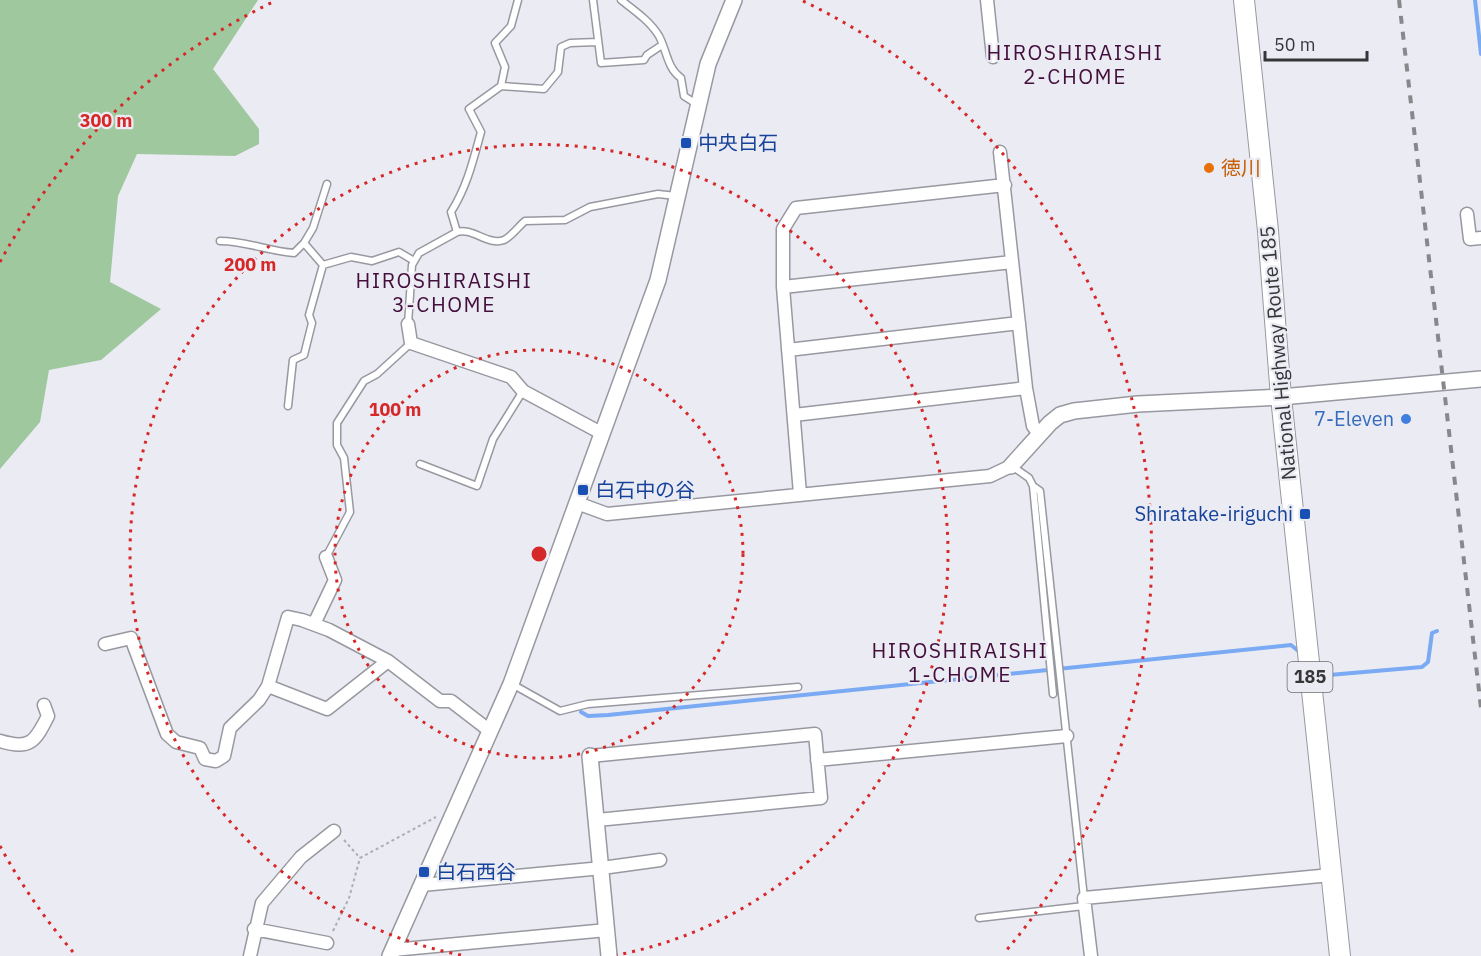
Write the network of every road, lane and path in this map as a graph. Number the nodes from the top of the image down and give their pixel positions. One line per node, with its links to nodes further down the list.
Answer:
1 (518, 0): 10 (lane)
2 (593, 0): 7 (lane)
3 (621, 0): 8 (lane)
4 (734, 0): 11 (street)
5 (987, 0): 9 (street)
6 (1244, 0): 32 (highway, National Highway Route 185 / 185)
7 (597, 42): 8 (lane); 10 (lane)
8 (662, 45): 11 (lane)
9 (993, 57)
10 (501, 86): 17 (lane)
11 (699, 105): 15 (street)
12 (1000, 152): 14 (street)
13 (327, 184): 20 (lane)
14 (1005, 184): 22 (street); 24 (street)
15 (677, 196): 17 (lane); 35 (street)
16 (1467, 214): 18 (street)
17 (457, 232): 21 (lane)
18 (1481, 238)
19 (220, 241): 20 (lane)
20 (304, 243): 23 (lane)
21 (414, 261): 23 (lane); 26 (lane)
22 (1012, 262): 24 (street); 25 (street)
23 (323, 265): 33 (lane)
24 (783, 287): 28 (street)
25 (1019, 323): 28 (street); 30 (street)
26 (408, 324): 27 (street)
27 (411, 343): 31 (street); 42 (lane)
28 (789, 350): 34 (street)
29 (1481, 379): 32 (street)
30 (1026, 388): 34 (street); 36 (street)
31 (524, 392): 35 (street); 37 (lane)
32 (1281, 397): 36 (street); 62 (highway, National Highway Route 185 / 185)
33 (288, 406)
34 (794, 415): 40 (street)
35 (603, 434): 41 (street)
36 (1040, 434): 38 (street)
37 (420, 464)
38 (1011, 466): 39 (lane); 40 (street)
39 (1033, 486): 49 (lane); 52 (lane)
40 (800, 494): 41 (street)
41 (577, 503): 46 (street)
42 (326, 558): 43 (street)
43 (314, 624): 45 (street); 47 (street)
44 (105, 644): 47 (street)
45 (388, 662): 47 (street); 51 (street)
46 (511, 684): 48 (lane); 51 (street)
47 (268, 686)
48 (798, 687)
49 (1053, 694)
50 (44, 705): 53 (street)
51 (490, 730): 56 (street)
52 (1067, 736): 55 (street); 64 (lane)
53 (0, 741)
54 (590, 756): 55 (street); 57 (street)
55 (817, 760): 57 (street)
56 (457, 806): 59 (path); 63 (street)
57 (597, 820): 61 (street)
58 (334, 831): 59 (path); 66 (street)
59 (360, 858): 68 (path)
60 (660, 860): 61 (street)
61 (602, 868): 63 (street); 67 (street)
62 (1331, 875): 64 (street); 73 (highway, National Highway Route 185 / 185)
63 (422, 885): 69 (street)
64 (1084, 902): 65 (lane); 72 (street)
65 (979, 918)
66 (255, 929): 68 (street); 70 (street)
67 (608, 930): 69 (street); 71 (street)
68 (327, 943)
69 (392, 953)
70 (250, 956)
71 (609, 956)
72 (1090, 956)
73 (1340, 956)

